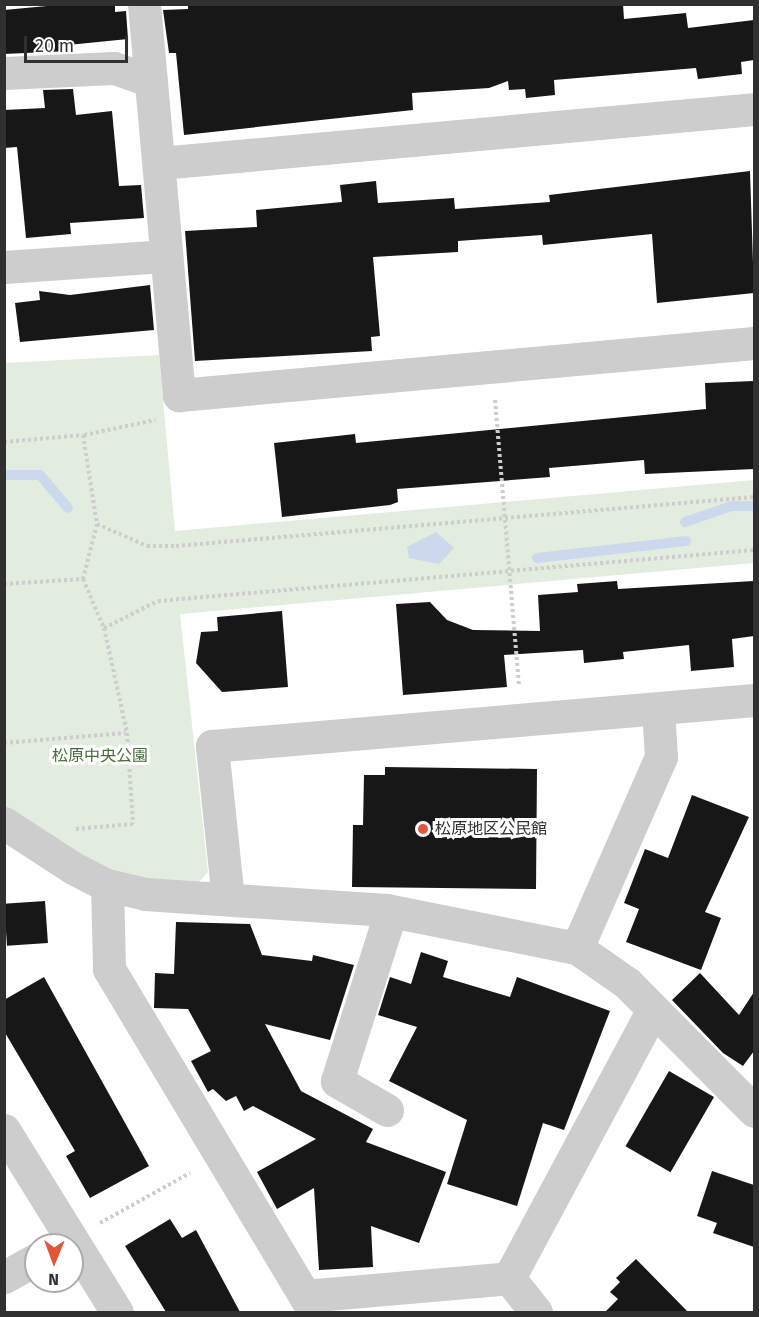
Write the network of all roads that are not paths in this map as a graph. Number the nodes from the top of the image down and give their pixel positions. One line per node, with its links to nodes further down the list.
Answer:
1 (144, 4): 3 (street)
2 (4, 73): 3 (street)
3 (151, 81): 5 (street)
4 (754, 109): 5 (street)
5 (160, 163): 6 (street)
6 (164, 256): 7 (street); 8 (street)
7 (4, 267)
8 (754, 344)
9 (754, 700): 10 (street)
10 (658, 709): 13 (street); 15 (street)
11 (4, 823): 12 (street)
12 (106, 885): 13 (street); 25 (street)
13 (228, 899): 14 (street)
14 (391, 912): 15 (street); 17 (street)
15 (577, 948): 16 (street)
16 (653, 1010): 18 (street); 24 (street)
17 (387, 1110)
18 (754, 1111)
19 (4, 1130): 20 (street)
20 (62, 1233)
21 (24, 1266): 23 (street)
22 (84, 1266): 26 (street)
23 (4, 1277)
24 (509, 1278): 25 (street); 27 (street)
25 (309, 1304)
26 (117, 1312)
27 (536, 1312)

